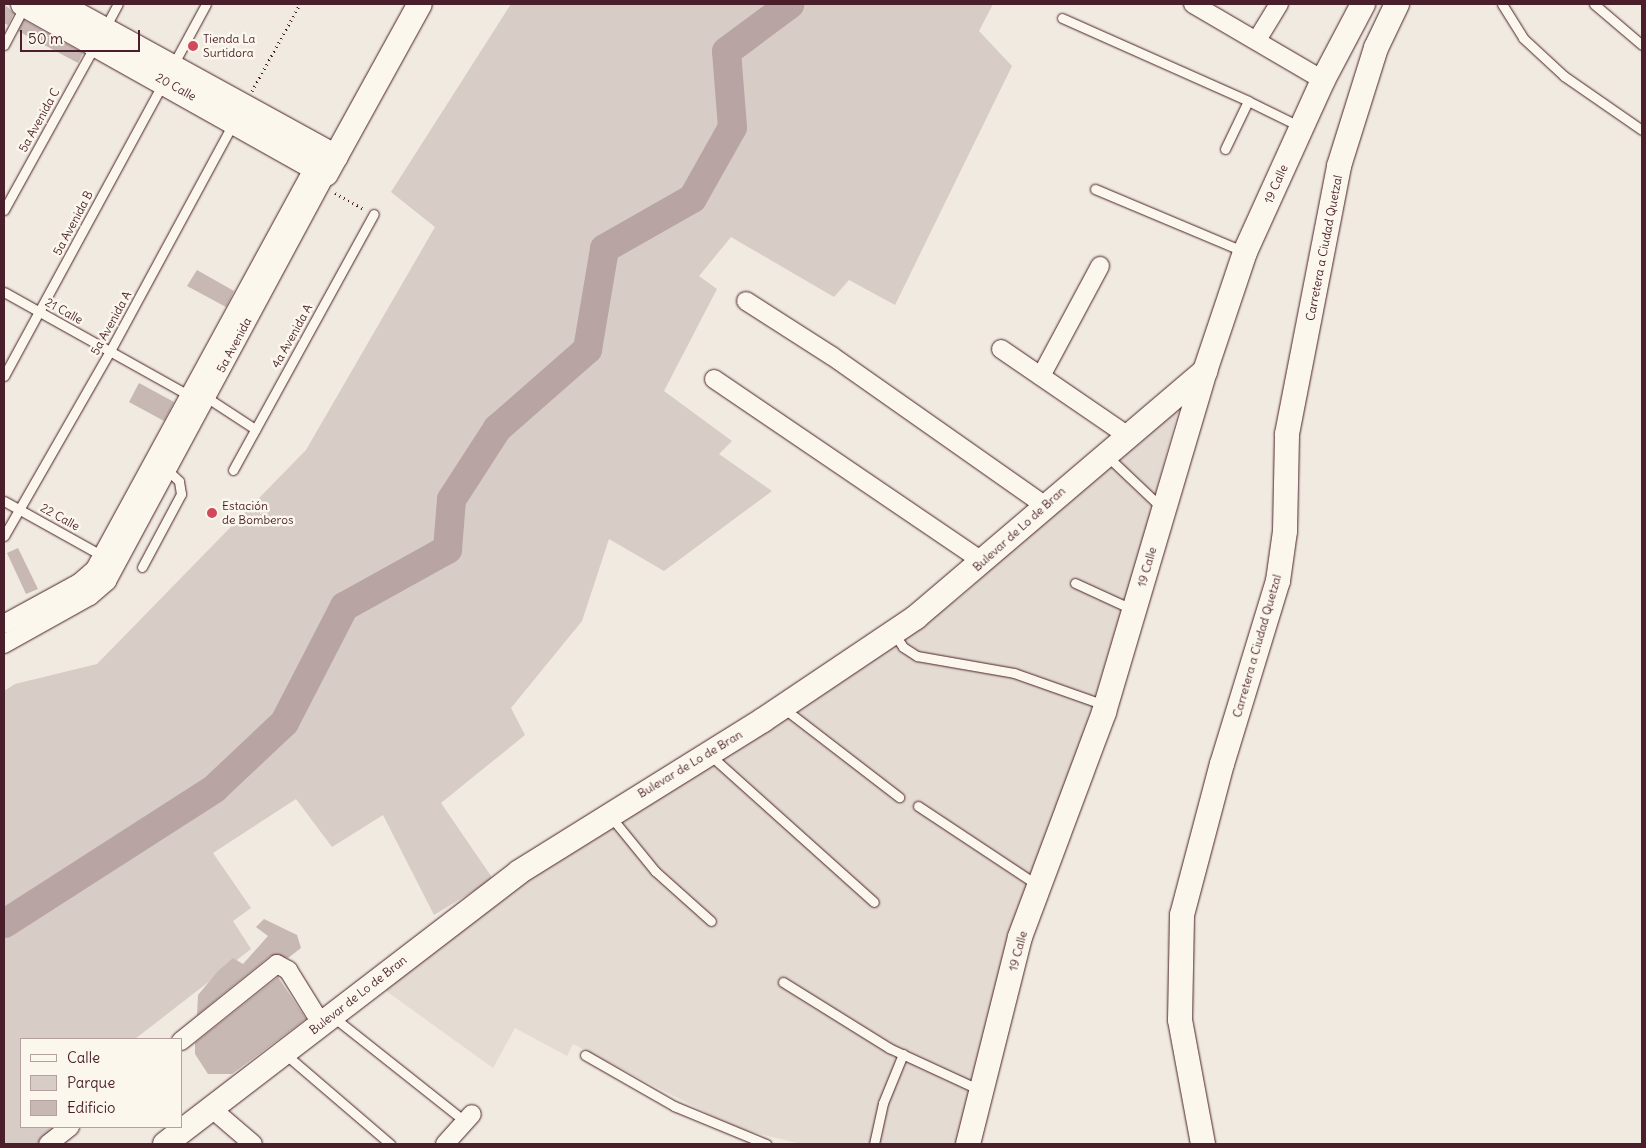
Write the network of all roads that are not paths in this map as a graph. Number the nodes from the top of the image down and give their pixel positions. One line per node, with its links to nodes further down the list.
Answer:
1 (24, 4): 14 (street, 20 Calle); 16 (lane)
2 (58, 4): 14 (street, 20 Calle)
3 (118, 4): 14 (lane, 5a Avenida C)
4 (206, 4): 18 (lane, 5a Avenida B)
5 (404, 4): 25 (street, 5a Avenida)
6 (420, 4): 25 (street, 5a Avenida)
7 (1193, 4): 15 (street)
8 (1279, 4): 15 (street)
9 (1362, 4): 19 (street, 19 Calle)
10 (1397, 4): 87 (street, Carretera a Ciudad Quetzal)
11 (1502, 4): 23 (lane)
12 (1594, 4): 17 (lane)
13 (1062, 18): 20 (lane)
14 (100, 36): 18 (street, 20 Calle); 27 (lane, 5a Avenida C)
15 (1257, 40): 19 (street)
16 (4, 45)
17 (1642, 45)
18 (168, 73): 21 (street, 20 Calle); 33 (lane, 5a Avenida B)
19 (1323, 80): 22 (street, 19 Calle)
20 (1248, 101): 22 (lane); 24 (lane)
21 (239, 112): 25 (street, 20 Calle); 35 (lane, 5a Avenida A)
22 (1301, 128): 29 (street, 19 Calle)
23 (1642, 130)
24 (1225, 149)
25 (324, 167): 40 (street, 5a Avenida)
26 (1095, 189): 29 (lane)
27 (4, 210)
28 (374, 214): 42 (lane, 4a Avenida A)
29 (1245, 252): 36 (street, 19 Calle)
30 (1100, 266): 38 (street)
31 (4, 292): 33 (lane, 21 Calle)
32 (746, 301): 48 (street)
33 (39, 312): 35 (lane, 21 Calle); 37 (lane, 5a Avenida B)
34 (1002, 349): 38 (street)
35 (110, 351): 40 (lane, 21 Calle); 49 (lane, 5a Avenida A)
36 (1205, 371): 43 (street, Bulevar de Lo de Bran); 50 (street, 19 Calle)
37 (4, 376)
38 (1041, 376): 43 (street)
39 (714, 379): 53 (street)
40 (198, 397): 41 (street, 5a Avenida); 42 (lane, 21 Calle)
41 (181, 428): 45 (street, 5a Avenida); 52 (street, 5a Avenida)
42 (255, 429): 46 (lane, 4a Avenida A)
43 (1128, 436): 44 (street, Bulevar de Lo de Bran)
44 (1105, 454): 48 (street, Bulevar de Lo de Bran); 50 (lane)
45 (167, 470): 54 (lane); 59 (street, 5a Avenida)
46 (233, 470)
47 (4, 501): 49 (lane, 22 Calle)
48 (1044, 505): 53 (street, Bulevar de Lo de Bran)
49 (19, 509): 51 (lane, 5a Avenida A); 52 (lane, 22 Calle)
50 (1164, 510): 56 (street, 19 Calle)
51 (4, 536)
52 (103, 556): 57 (street, 5a Avenida)
53 (983, 562): 58 (street, Bulevar de Lo de Bran)
54 (142, 567)
55 (1075, 583): 56 (lane)
56 (1134, 610): 60 (street, 19 Calle)
57 (4, 624)
58 (893, 632): 60 (lane); 61 (street, Bulevar de Lo de Bran)
59 (4, 644)
60 (1106, 706): 66 (street, 19 Calle)
61 (782, 707): 62 (street, Bulevar de Lo de Bran); 63 (lane)
62 (708, 754): 65 (street, Bulevar de Lo de Bran); 67 (lane)
63 (899, 797)
64 (918, 806): 66 (lane)
65 (608, 814): 68 (lane); 70 (street, Bulevar de Lo de Bran)
66 (1039, 886): 75 (street, 19 Calle)
67 (874, 902)
68 (711, 921)
69 (783, 982): 73 (lane)
70 (326, 1020): 71 (street); 72 (street, Bulevar de Lo de Bran); 77 (lane)
71 (182, 1040)
72 (283, 1053): 76 (street, Bulevar de Lo de Bran); 82 (lane)
73 (903, 1054): 75 (lane); 85 (lane)
74 (585, 1056): 84 (lane)
75 (982, 1091): 86 (street, 19 Calle)
76 (211, 1108): 80 (street, Bulevar de Lo de Bran); 81 (street)
77 (464, 1115): 83 (street)
78 (69, 1128): 79 (street)
79 (48, 1144)
80 (166, 1144)
81 (253, 1144)
82 (390, 1144)
83 (444, 1144)
84 (766, 1144)
85 (874, 1144)
86 (968, 1144)
87 (1203, 1144)

